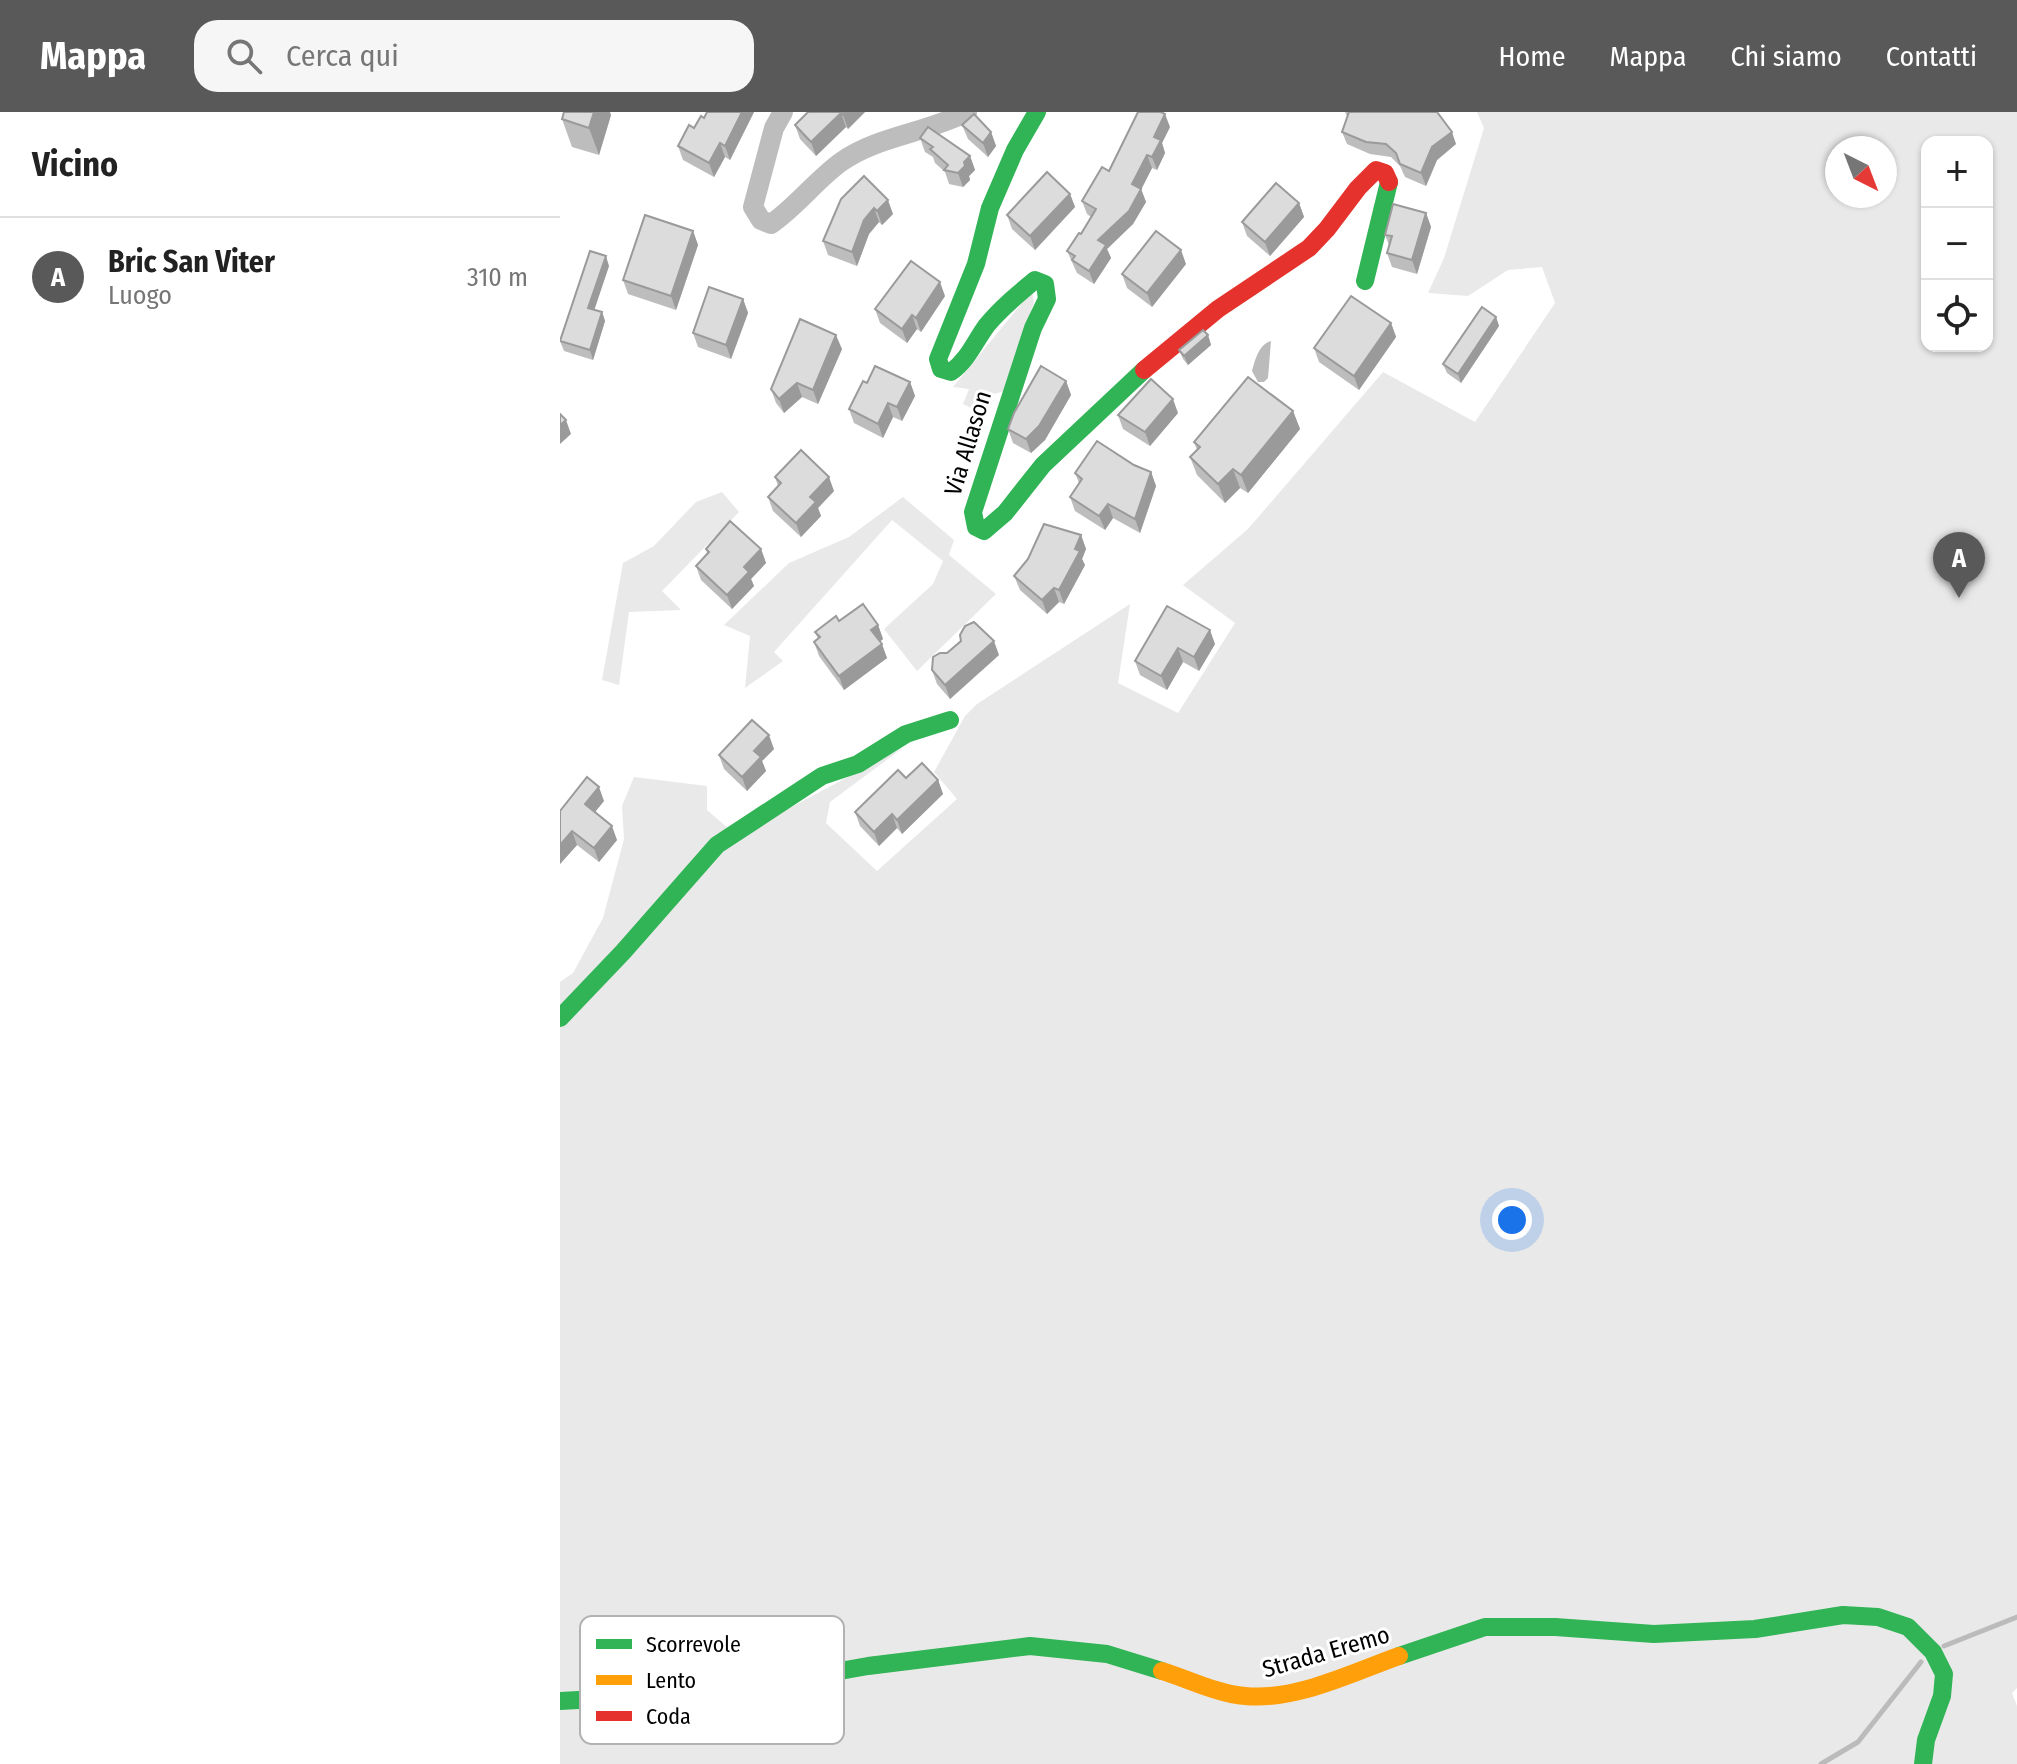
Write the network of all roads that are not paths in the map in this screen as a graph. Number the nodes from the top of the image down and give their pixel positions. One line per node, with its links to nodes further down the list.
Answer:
1 (783, 112): 2 (street)
2 (967, 112)
3 (1037, 112): 4 (street, Via Allason)
4 (1365, 281)
5 (950, 720): 6 (street)
6 (560, 1018)
7 (844, 1670): 10 (street, Strada Eremo)
8 (580, 1700): 9 (street, Strada Eremo)
9 (560, 1701)
10 (1923, 1764)

